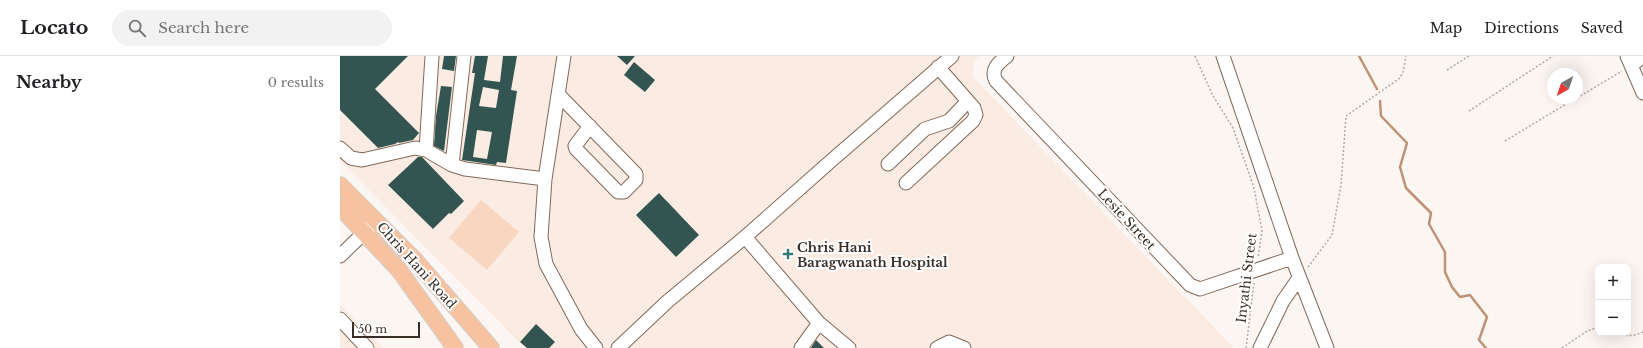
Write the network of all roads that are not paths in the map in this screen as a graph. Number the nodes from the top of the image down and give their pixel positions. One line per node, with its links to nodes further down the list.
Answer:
1 (432, 56): 15 (street)
2 (464, 56): 17 (street)
3 (564, 56): 11 (street)
4 (952, 56): 9 (street)
5 (1006, 56): 26 (street, Lesie Street)
6 (1223, 56): 26 (street)
7 (1643, 57): 8 (street)
8 (1629, 60): 10 (street)
9 (938, 67): 12 (street); 24 (street)
10 (1643, 93)
11 (558, 94): 13 (street); 18 (street)
12 (968, 101): 16 (street); 19 (street)
13 (590, 126): 13 (street)
14 (340, 148): 15 (street)
15 (426, 150): 17 (street)
16 (888, 164)
17 (452, 165): 18 (street)
18 (545, 179): 33 (street)
19 (906, 183)
20 (340, 185): 22 (main road, Chris Hani Road)
21 (340, 207): 23 (main road, Chris Hani Road)
22 (377, 221): 23 (street); 32 (main road, Chris Hani Road)
23 (364, 232): 25 (street); 31 (main road, Chris Hani Road)
24 (745, 237): 29 (street); 34 (street)
25 (340, 256)
26 (1292, 258): 27 (street)
27 (1299, 278): 39 (street); 40 (street)
28 (340, 319): 30 (street)
29 (819, 322): 35 (street); 36 (street)
30 (367, 348)
31 (455, 348)
32 (491, 348)
33 (596, 348)
34 (618, 348)
35 (801, 348)
36 (848, 348)
37 (937, 348): 38 (street)
38 (964, 348)
39 (1260, 348)
40 (1327, 348)

